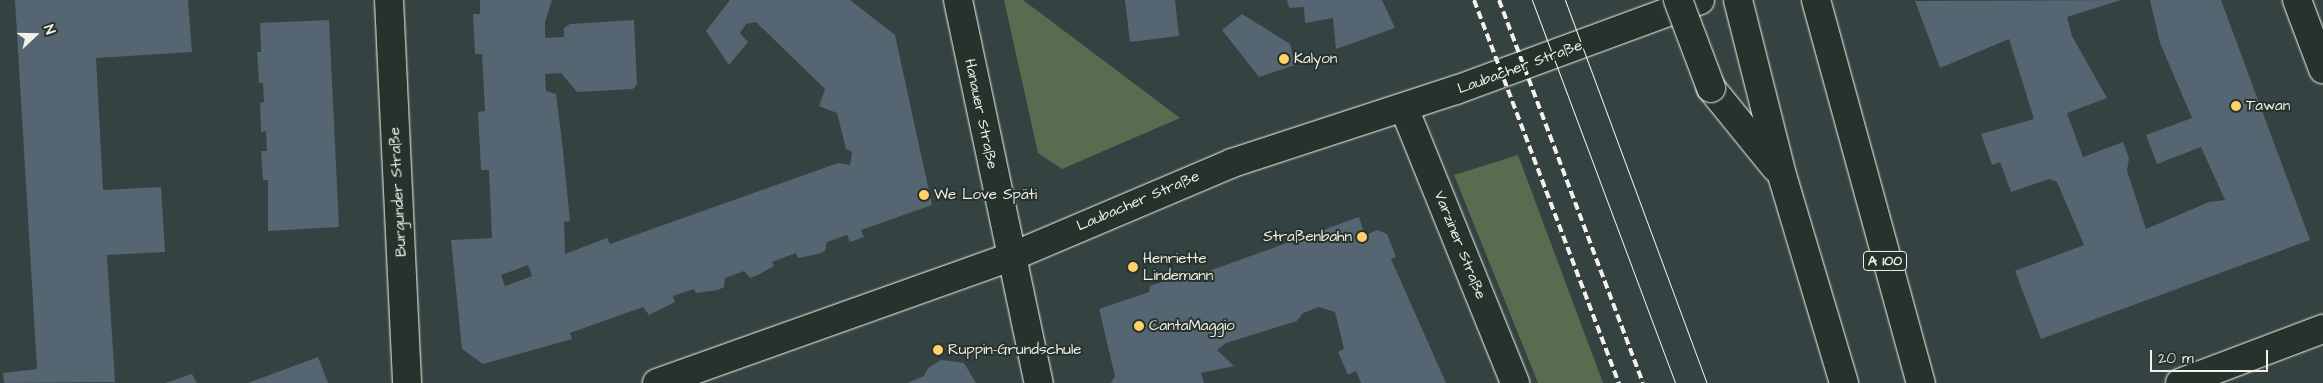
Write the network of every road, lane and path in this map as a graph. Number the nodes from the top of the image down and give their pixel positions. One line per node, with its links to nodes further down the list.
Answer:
1 (389, 0): 13 (main road, Burgunder Straße)
2 (958, 0): 11 (main road, Hanauer Straße)
3 (1678, 0): 10 (main road, bridge)
4 (1700, 0): 9 (main road, Laubacher Straße)
5 (1738, 0): 10 (main road)
6 (1816, 0): 18 (main road, A 100)
7 (2297, 0): 8 (main road)
8 (2323, 69)
9 (1404, 108): 11 (main road, Laubacher Straße); 16 (main road, Varziner Straße)
10 (1782, 175): 17 (main road)
11 (1011, 257): 14 (main road, Laubacher Straße); 15 (main road, Hanauer Straße)
12 (2323, 329): 19 (main road)
13 (407, 383)
14 (657, 383)
15 (1039, 383)
16 (1515, 383)
17 (1844, 383)
18 (1920, 383)
19 (2180, 383)

